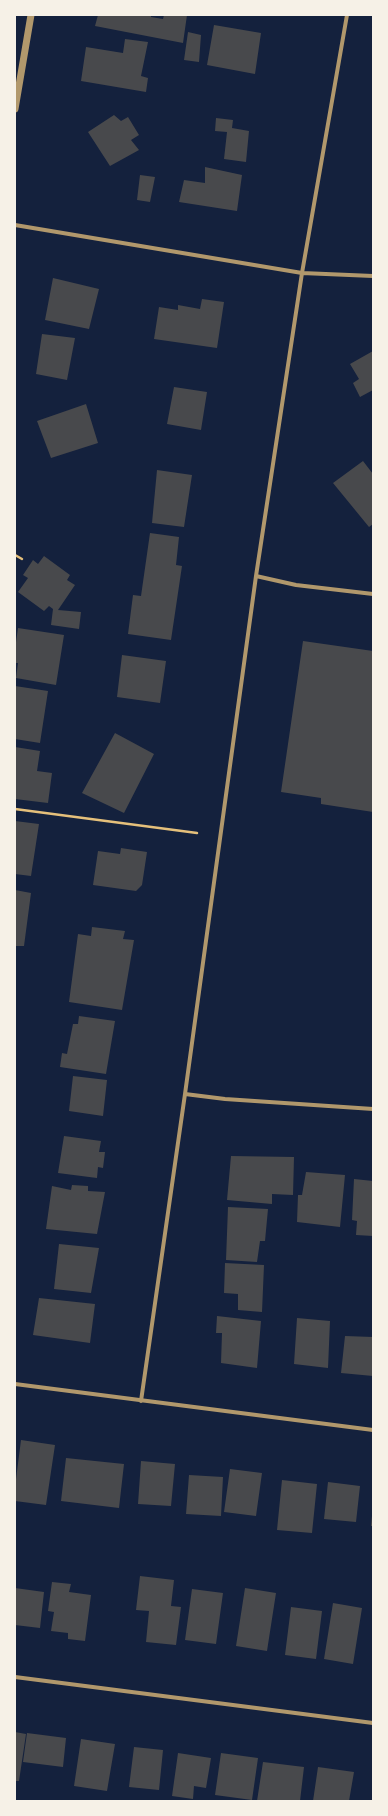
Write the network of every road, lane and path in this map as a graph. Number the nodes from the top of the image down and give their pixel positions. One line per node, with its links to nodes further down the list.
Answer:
1 (31, 15): 3 (street)
2 (346, 15): 5 (street)
3 (15, 109)
4 (15, 225): 5 (street)
5 (302, 273): 6 (street); 9 (street)
6 (373, 276)
7 (15, 556): 8 (path)
8 (22, 559)
9 (256, 576): 10 (street); 13 (street)
10 (373, 594)
11 (15, 809): 12 (path)
12 (197, 834)
13 (185, 1094): 14 (street); 16 (street)
14 (373, 1109)
15 (15, 1384): 16 (street)
16 (141, 1401): 17 (street)
17 (373, 1430)
18 (15, 1677): 19 (street)
19 (373, 1723)

